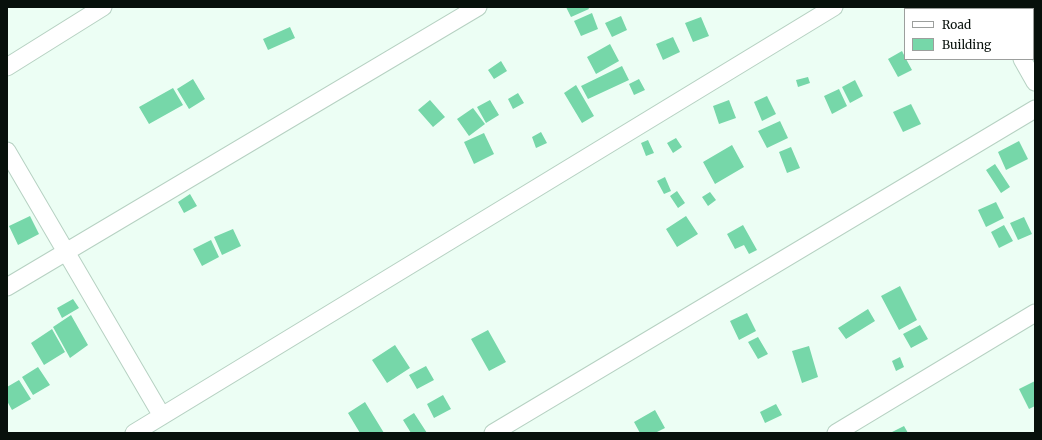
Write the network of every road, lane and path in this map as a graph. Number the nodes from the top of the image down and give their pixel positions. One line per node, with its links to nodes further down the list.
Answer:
1 (103, 7): 5 (street)
2 (478, 7): 9 (street)
3 (834, 7): 12 (street)
4 (1023, 60): 6 (street)
5 (7, 67)
6 (1035, 82)
7 (1035, 109): 14 (street)
8 (7, 151): 9 (street)
9 (66, 252): 10 (street); 12 (street)
10 (7, 287)
11 (1035, 313): 15 (street)
12 (162, 416): 13 (street)
13 (134, 433)
14 (493, 433)
15 (836, 433)

